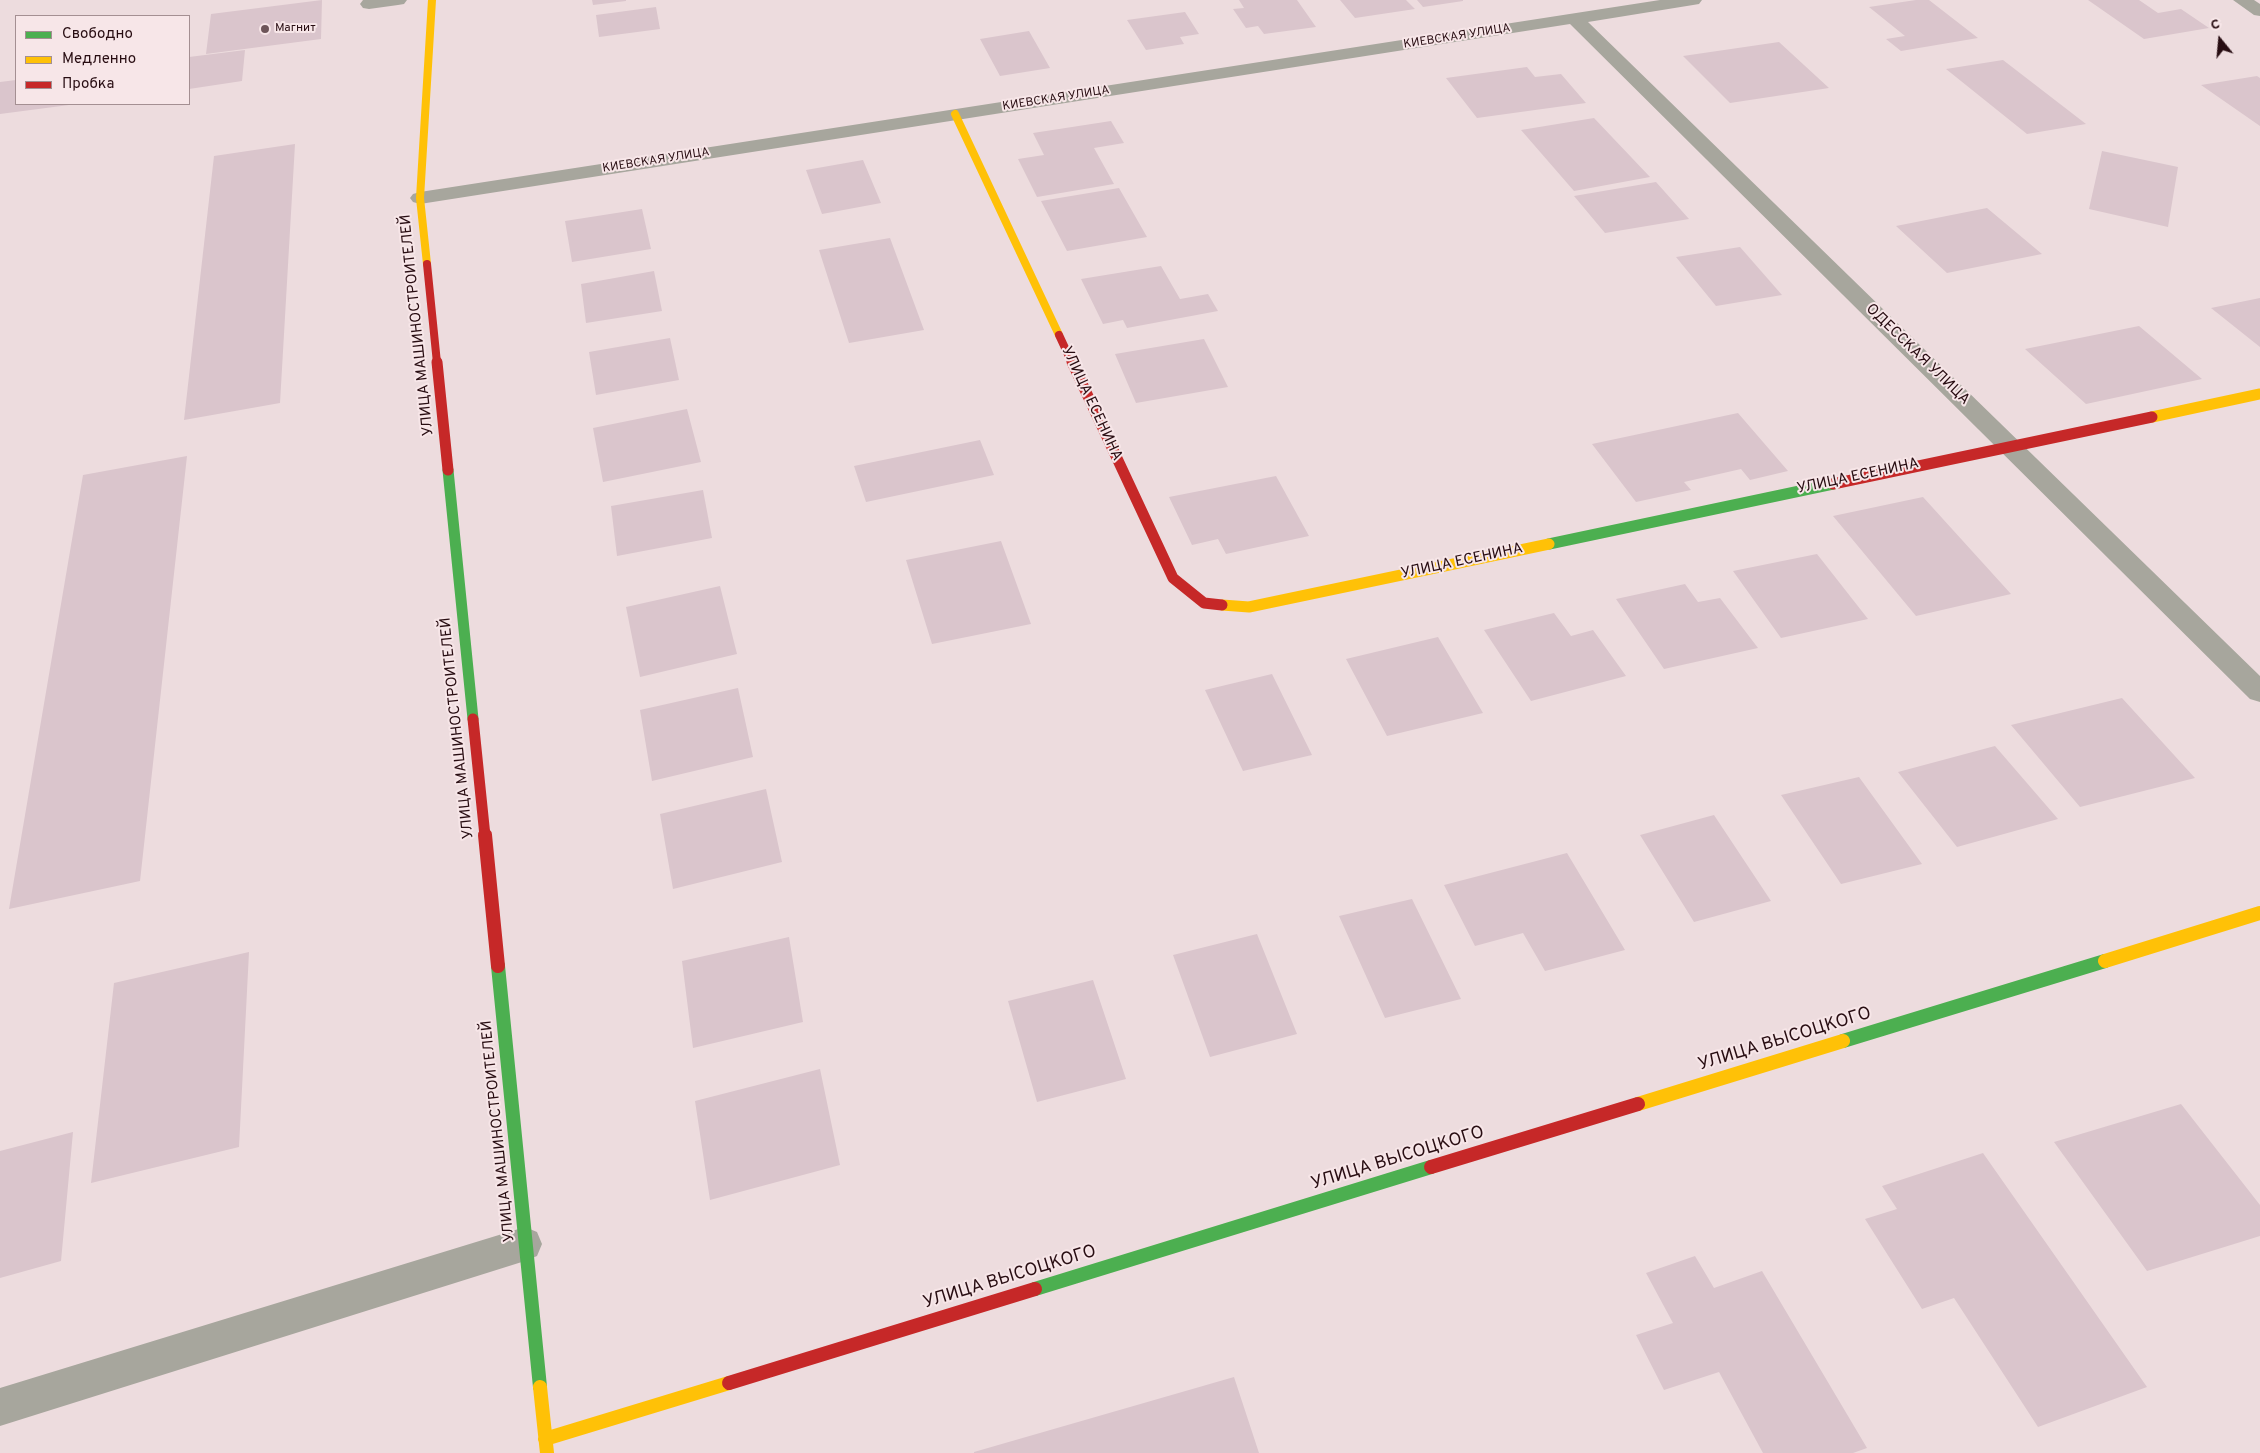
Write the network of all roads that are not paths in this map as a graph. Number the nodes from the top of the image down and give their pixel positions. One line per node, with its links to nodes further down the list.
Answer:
1 (398, 0): 5 (street)
2 (432, 0): 10 (street, УЛИЦА МАШИНОСТРОИТЕЛЕЙ)
3 (1693, 0): 6 (street, КИЕВСКАЯ УЛИЦА)
4 (2242, 0): 7 (street)
5 (369, 4)
6 (1601, 6): 8 (street, КИЕВСКАЯ УЛИЦА)
7 (2260, 11)
8 (1574, 18): 9 (street, КИЕВСКАЯ УЛИЦА); 12 (street, ОДЕССКАЯ УЛИЦА)
9 (955, 114): 10 (street, КИЕВСКАЯ УЛИЦА); 12 (street, УЛИЦА ЕСЕНИНА)
10 (420, 198): 15 (street, УЛИЦА МАШИНОСТРОИТЕЛЕЙ)
11 (2260, 394): 12 (street, УЛИЦА ЕСЕНИНА)
12 (2009, 445): 13 (street, ОДЕССКАЯ УЛИЦА)
13 (2260, 692)
14 (2260, 913): 17 (street, УЛИЦА ВЫСОЦКОГО)
15 (525, 1244): 16 (street); 17 (street, УЛИЦА МАШИНОСТРОИТЕЛЕЙ)
16 (0, 1407)
17 (545, 1440): 18 (street, УЛИЦА МАШИНОСТРОИТЕЛЕЙ)
18 (547, 1453)

